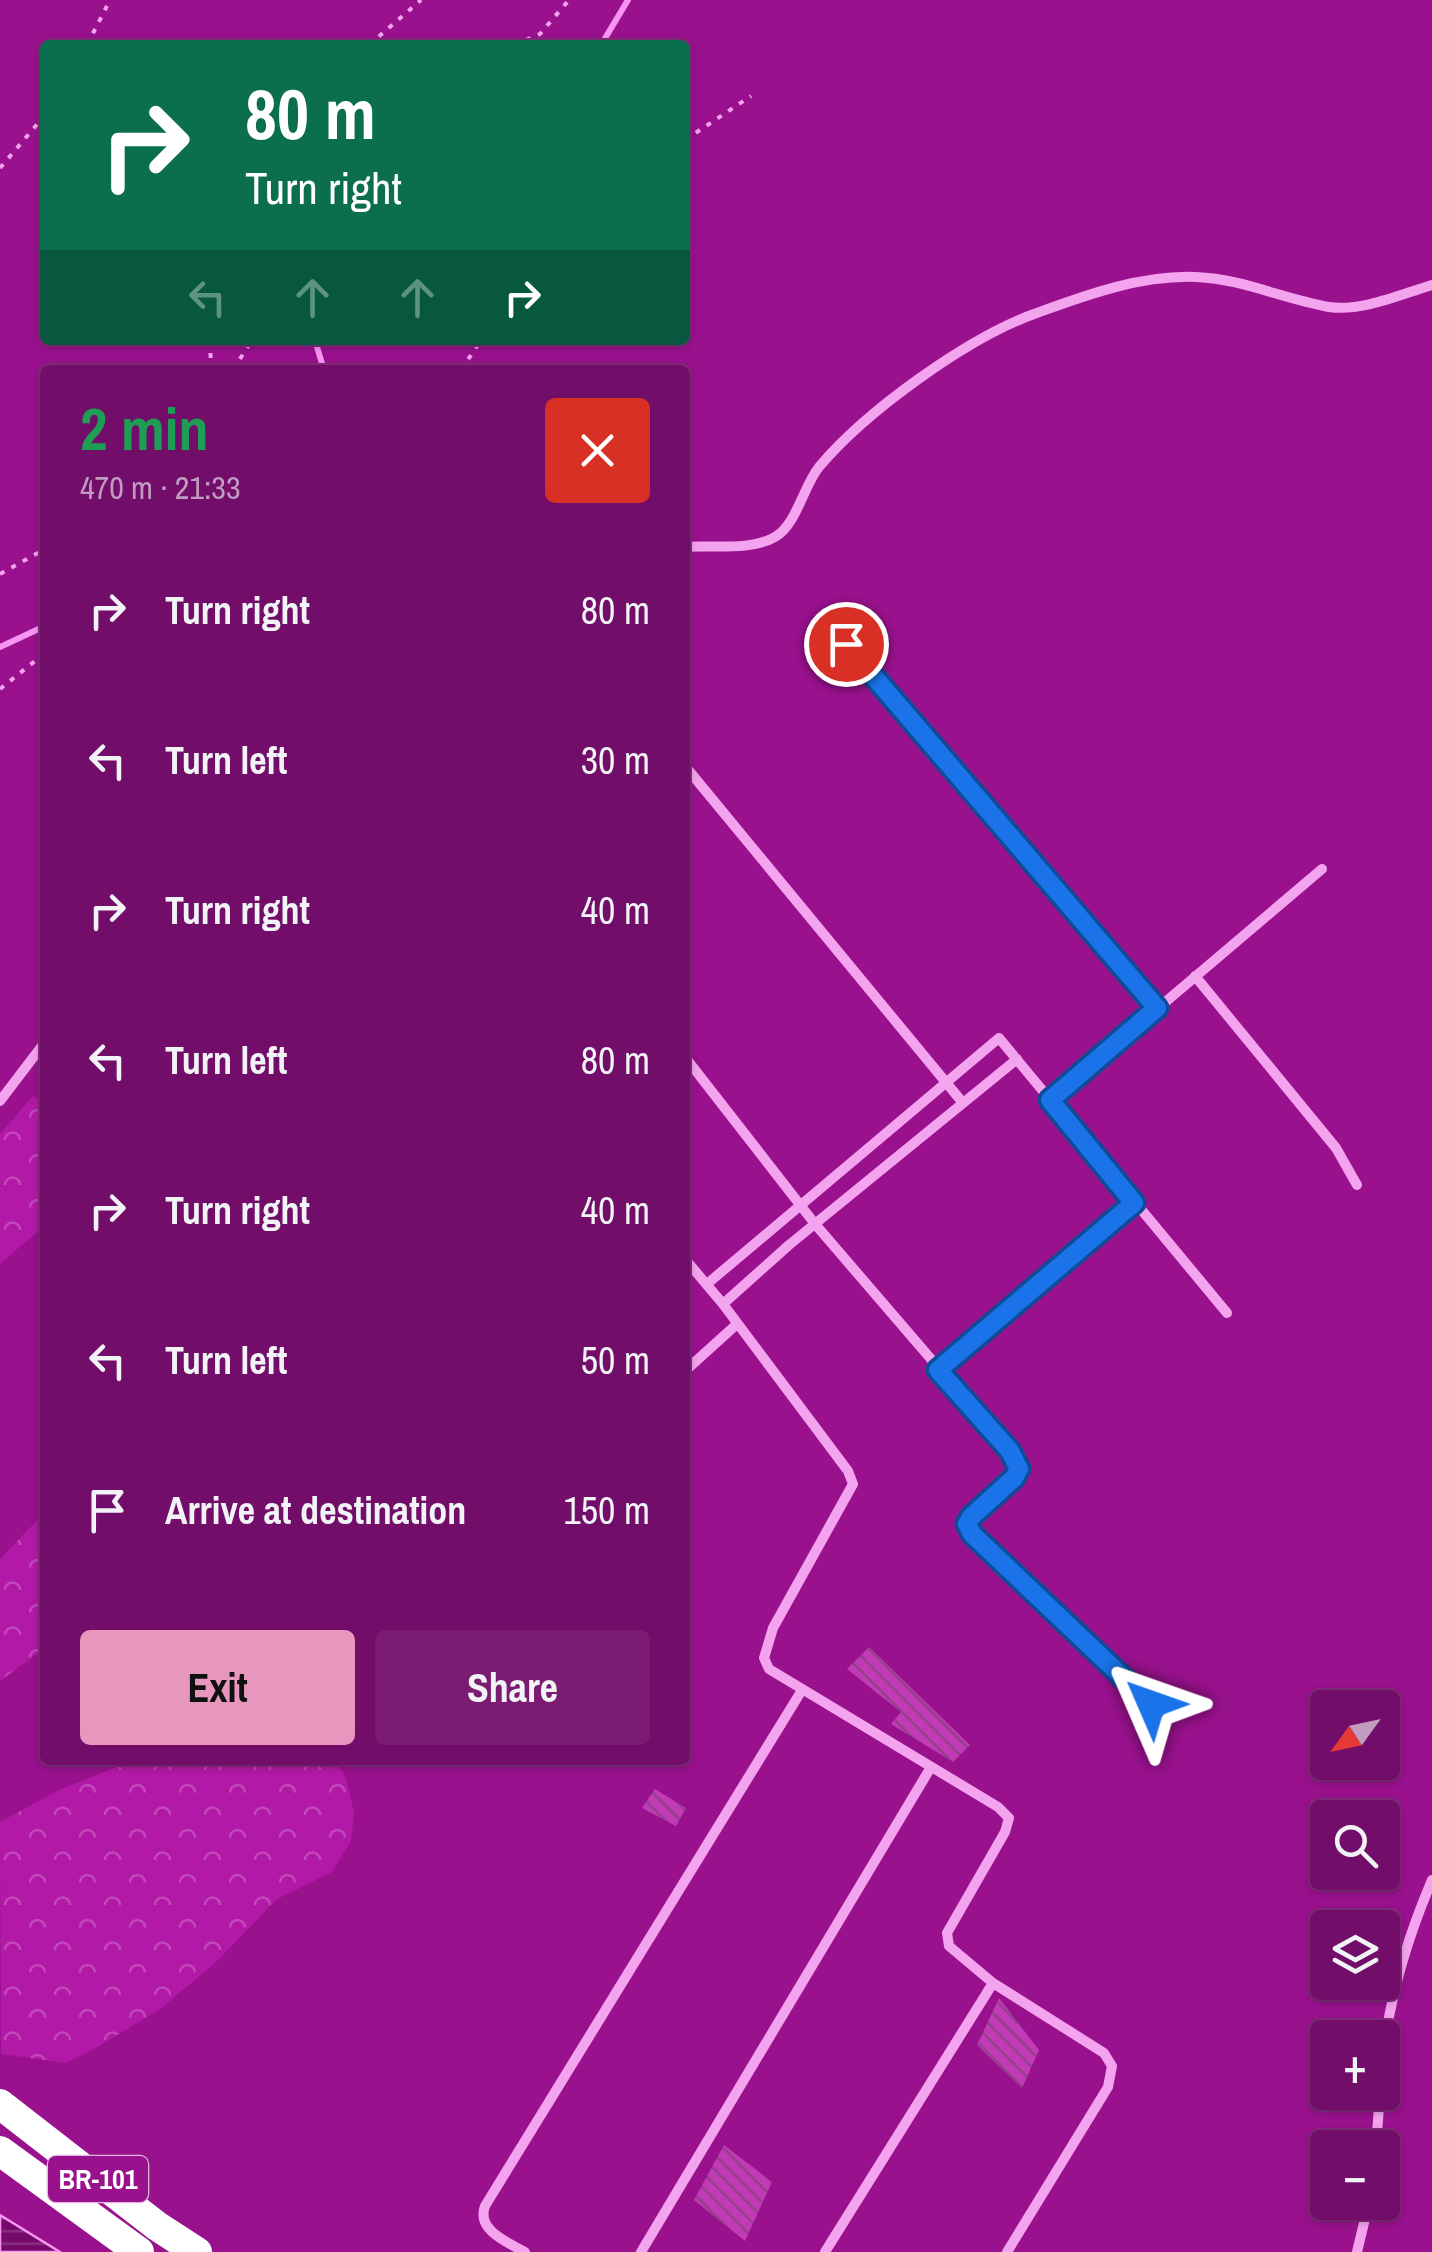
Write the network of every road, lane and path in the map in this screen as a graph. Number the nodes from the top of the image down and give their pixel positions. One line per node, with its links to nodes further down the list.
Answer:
1 (110, 0): 4 (path)
2 (422, 0): 5 (path)
3 (568, 0): 6 (path)
4 (90, 40)
5 (375, 40)
6 (526, 40)
7 (751, 96): 9 (path)
8 (40, 120): 10 (path)
9 (690, 137)
10 (0, 168)
11 (1432, 284): 12 (street)
12 (690, 547)
13 (40, 552): 14 (path)
14 (0, 574)
15 (846, 644): 21 (street)
16 (40, 657): 17 (path)
17 (0, 689)
18 (690, 772): 25 (street)
19 (1322, 869): 20 (street)
20 (1194, 976): 21 (street); 29 (street)
21 (1157, 1008): 27 (street)
22 (40, 1048): 26 (street)
23 (1017, 1059): 25 (street); 27 (street); 28 (street)
24 (690, 1062): 31 (street)
25 (947, 1082): 28 (street); 31 (street)
26 (0, 1100)
27 (1050, 1100): 30 (street)
28 (963, 1103): 32 (street)
29 (1357, 1185)
30 (1134, 1203): 36 (street); 39 (street)
31 (800, 1204): 32 (street); 34 (street)
32 (815, 1224): 35 (street); 39 (street)
33 (690, 1264): 34 (street)
34 (708, 1284): 35 (street)
35 (724, 1304): 37 (street)
36 (1227, 1313)
37 (737, 1324): 38 (street); 40 (street)
38 (690, 1366)
39 (938, 1370): 41 (street)
40 (802, 1690): 42 (street); 51 (street)
41 (1151, 1704)
42 (931, 1767): 44 (street); 52 (street)
43 (1432, 1880): 45 (street)
44 (994, 1983): 53 (street); 54 (street)
45 (1388, 2020)
46 (0, 2104): 50 (highway, BR-101)
47 (0, 2151): 49 (highway, BR-101)
48 (1365, 2220): 55 (street)
49 (139, 2252)
50 (197, 2252)
51 (525, 2252)
52 (641, 2252)
53 (825, 2252)
54 (1007, 2252)
55 (1357, 2252)

